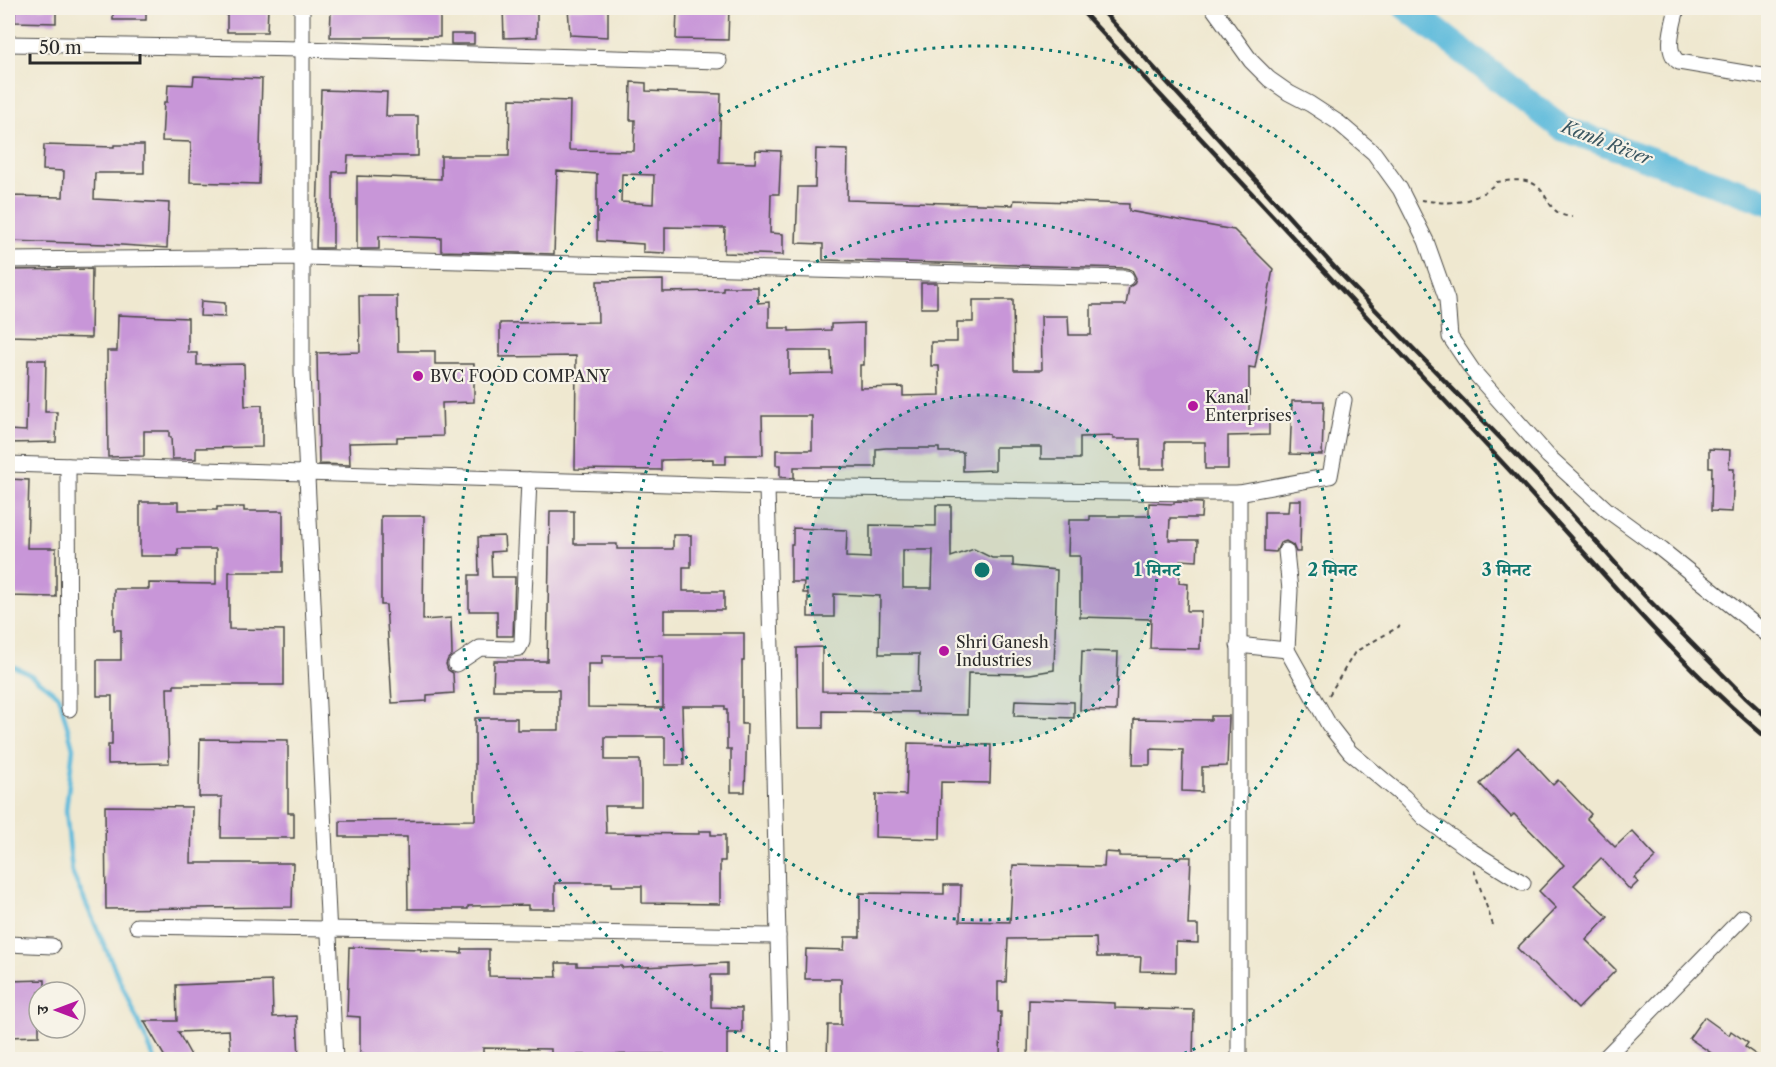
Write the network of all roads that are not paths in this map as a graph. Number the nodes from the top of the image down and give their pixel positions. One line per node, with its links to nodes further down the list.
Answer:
1 (302, 8): 5 (street)
2 (1213, 8): 19 (street)
3 (1677, 8): 7 (street)
4 (8, 44): 5 (street)
5 (302, 49): 6 (street); 8 (street)
6 (719, 61)
7 (1768, 77)
8 (302, 257): 9 (street); 10 (street); 14 (street)
9 (8, 260)
10 (1126, 278)
11 (1344, 400): 17 (street)
12 (8, 464): 13 (street)
13 (68, 466): 14 (street); 23 (street)
14 (307, 473): 15 (street); 27 (street)
15 (530, 480): 16 (street); 22 (street)
16 (767, 487): 17 (street); 28 (street)
17 (1239, 493): 20 (street)
18 (1286, 551): 21 (street)
19 (1768, 635)
20 (1238, 645): 21 (street); 33 (street)
21 (1287, 650): 24 (street)
22 (456, 664)
23 (69, 709)
24 (1523, 883)
25 (1743, 917): 34 (street)
26 (137, 926): 27 (street)
27 (330, 929): 28 (street); 31 (street)
28 (778, 936): 32 (street)
29 (8, 944): 30 (street)
30 (52, 946)
31 (335, 1059)
32 (781, 1059)
33 (1239, 1059)
34 (1603, 1059)

